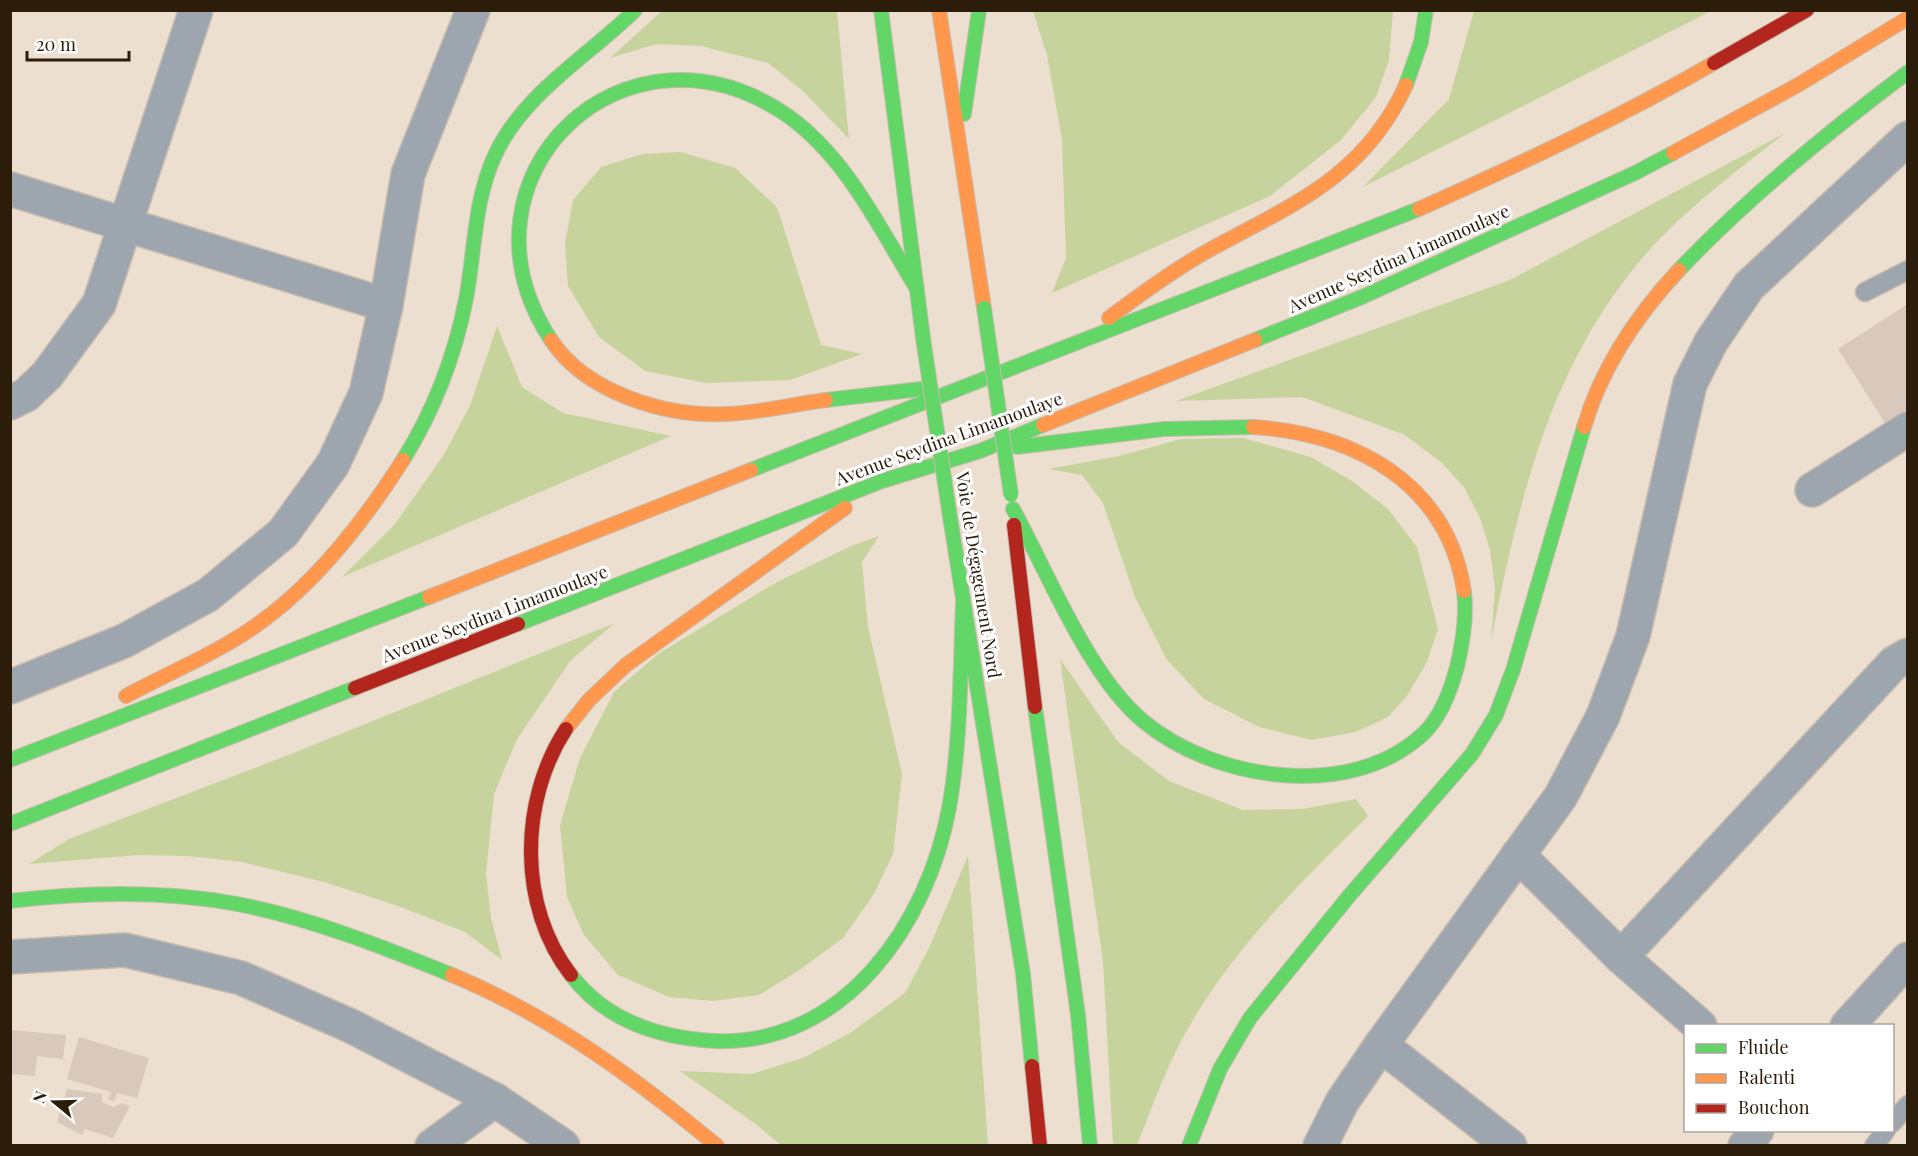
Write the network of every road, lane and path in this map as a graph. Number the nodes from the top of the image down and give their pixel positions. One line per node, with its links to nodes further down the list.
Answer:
1 (196, 10): 14 (street)
2 (473, 10): 18 (street)
3 (635, 10): 30 (highway)
4 (881, 10): 16 (highway, Voie de Dégagement Nord)
5 (939, 10): 12 (highway, Voie de Dégagement Nord)
6 (980, 10): 12 (highway)
7 (1426, 10): 19 (highway)
8 (1807, 10): 19 (highway, Avenue Seydina Limamoulaye)
9 (1908, 18): 23 (highway, Avenue Seydina Limamoulaye)
10 (1908, 72): 51 (highway)
11 (1908, 138): 33 (street)
12 (959, 151): 26 (highway, Voie de Dégagement Nord, bridge)
13 (10, 189): 14 (street)
14 (125, 224): 18 (street); 21 (street)
15 (1908, 270): 17 (lane)
16 (917, 289): 20 (highway); 27 (highway, Voie de Dégagement Nord, bridge)
17 (1865, 292)
18 (386, 305): 29 (street)
19 (1078, 341): 20 (highway, Avenue Seydina Limamoulaye)
20 (965, 385): 30 (highway, Avenue Seydina Limamoulaye)
21 (10, 403)
22 (1908, 429): 25 (street)
23 (980, 451): 24 (highway, Avenue Seydina Limamoulaye); 26 (highway)
24 (882, 480): 27 (highway); 32 (highway, Avenue Seydina Limamoulaye)
25 (1812, 490)
26 (1013, 509): 50 (highway, Voie de Dégagement Nord)
27 (963, 604): 49 (highway, Voie de Dégagement Nord)
28 (1908, 655): 36 (street)
29 (10, 687)
30 (26, 754): 31 (highway, Avenue Seydina Limamoulaye)
31 (10, 760)
32 (10, 824)
33 (1518, 855): 36 (street); 40 (street)
34 (10, 901): 48 (highway)
35 (10, 957): 41 (street)
36 (1621, 957): 38 (street)
37 (1908, 959): 39 (street)
38 (1698, 1024)
39 (1850, 1024)
40 (1381, 1045): 52 (street); 53 (street)
41 (495, 1100): 46 (street); 47 (street)
42 (1908, 1105): 43 (lane)
43 (1894, 1122)
44 (1756, 1132): 54 (street)
45 (1885, 1132): 55 (lane)
46 (432, 1146)
47 (563, 1146)
48 (717, 1146)
49 (1040, 1146)
50 (1090, 1146)
51 (1189, 1146)
52 (1320, 1146)
53 (1510, 1146)
54 (1745, 1146)
55 (1874, 1146)

